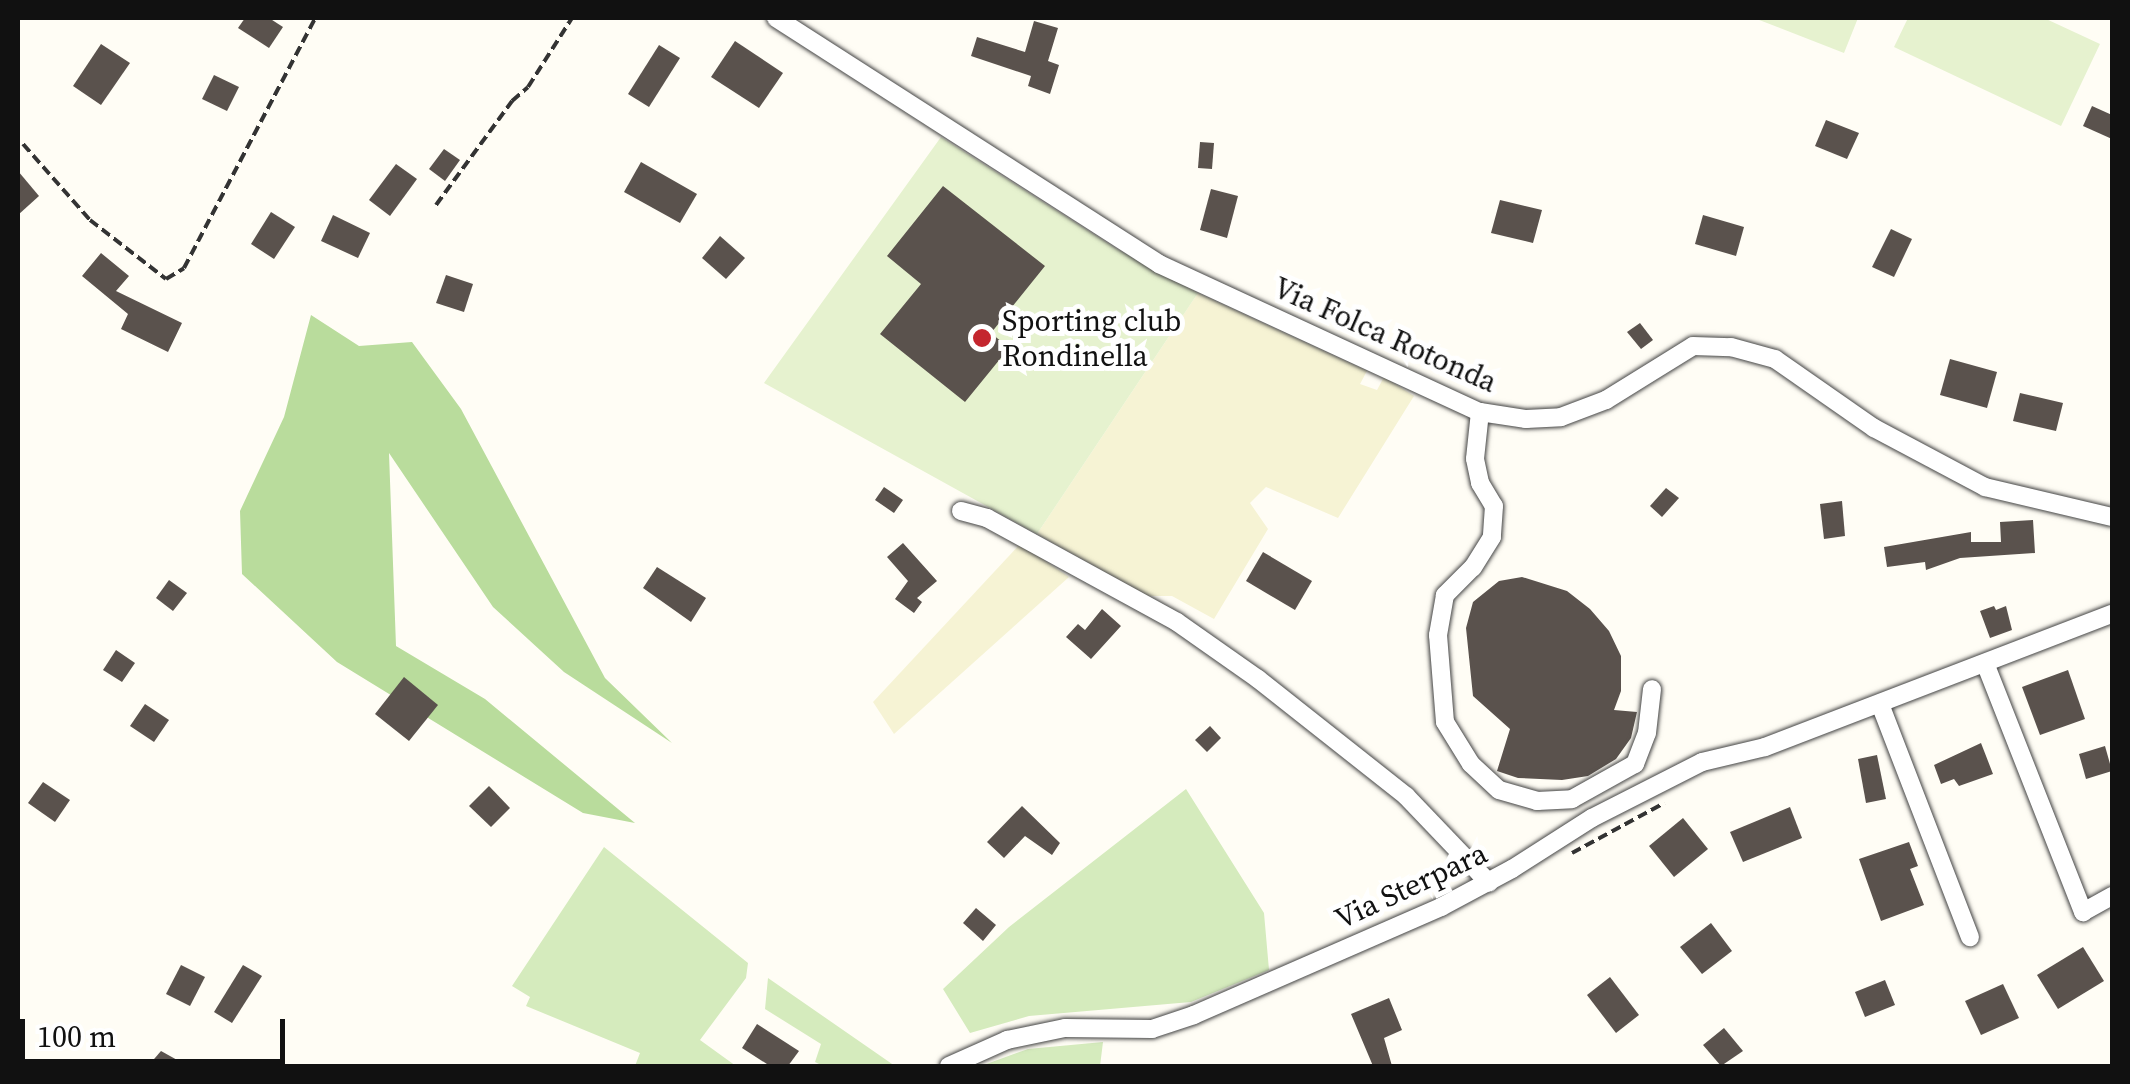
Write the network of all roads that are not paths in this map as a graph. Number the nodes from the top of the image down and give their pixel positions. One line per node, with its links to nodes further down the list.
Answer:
1 (776, 18): 2 (street, Via Folca Rotonda)
2 (1480, 412): 4 (street, Via Folca Rotonda); 7 (street)
3 (960, 511): 9 (street)
4 (2112, 516)
5 (2112, 614): 6 (street, Via Sterpara)
6 (1985, 663): 8 (street, Via Sterpara); 10 (street)
7 (1652, 689)
8 (1880, 704): 9 (street, Via Sterpara); 11 (street)
9 (1489, 883): 12 (street, Via Sterpara)
10 (2112, 896)
11 (1970, 937)
12 (949, 1066)

